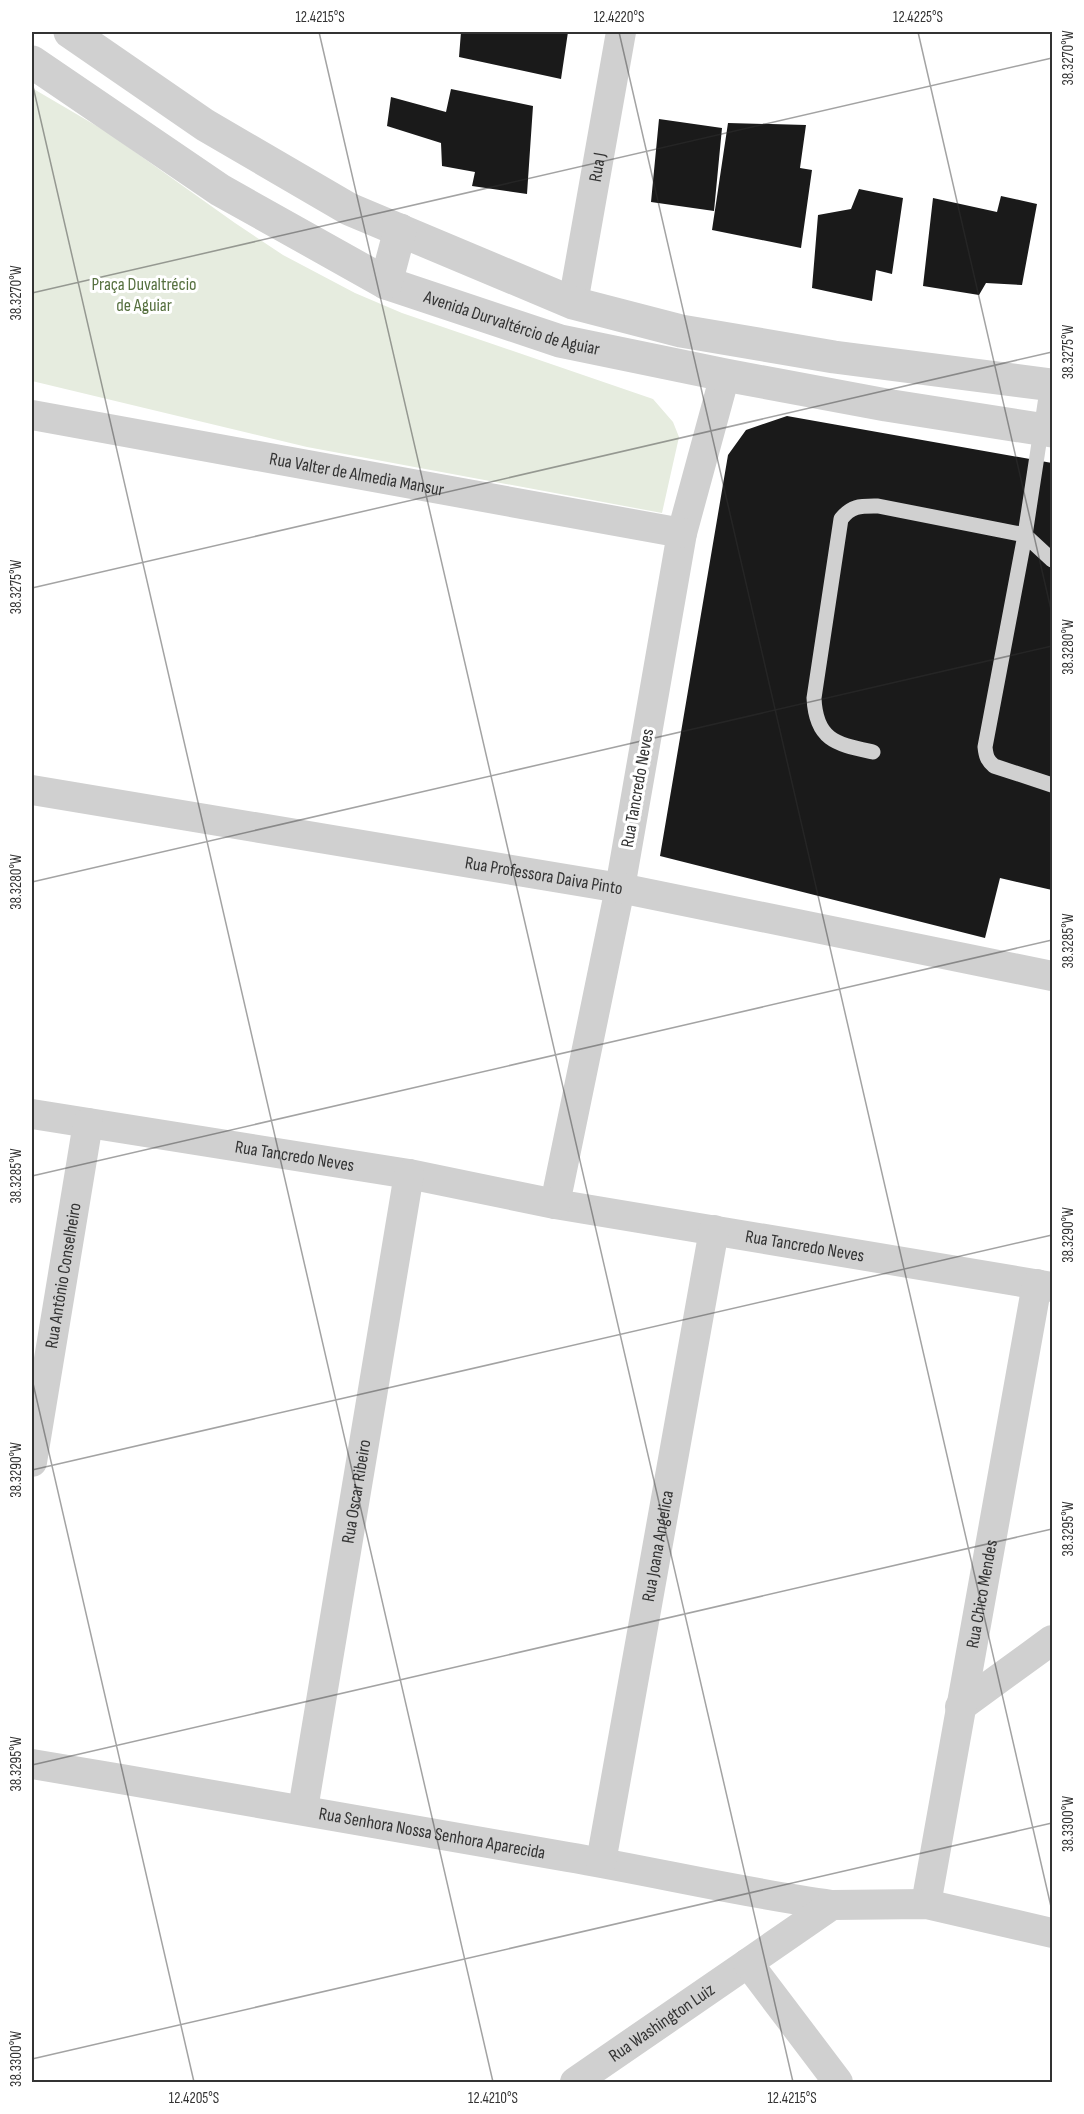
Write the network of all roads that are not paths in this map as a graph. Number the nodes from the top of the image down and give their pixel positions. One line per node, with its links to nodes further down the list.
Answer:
1 (70, 32): 4 (street, Avenida Durvaltércio de Aguiar)
2 (621, 32): 6 (street, Rua J)
3 (32, 62): 5 (street, Avenida Durvaltércio de Aguiar)
4 (400, 230): 5 (street); 6 (street, Avenida Durvaltércio de Aguiar)
5 (386, 283): 7 (street, Avenida Durvaltércio de Aguiar)
6 (573, 303): 8 (street, Avenida Durvaltércio de Aguiar)
7 (725, 375): 10 (street, Avenida Durvaltércio de Aguiar); 11 (street, Rua Tancredo Neves)
8 (1050, 384): 10 (lane)
9 (32, 416): 11 (street, Rua Valter de Almedia Mansur)
10 (1047, 429): 12 (lane)
11 (682, 533): 17 (street, Rua Tancredo Neves)
12 (1025, 536): 13 (lane); 14 (lane); 15 (lane)
13 (1053, 560)
14 (873, 752)
15 (1053, 784)
16 (32, 790): 17 (street, Rua Professora Daiva Pinto)
17 (620, 888): 18 (street, Rua Professora Daiva Pinto); 22 (street, Rua Tancredo Neves)
18 (1053, 976)
19 (32, 1114): 20 (street, Rua Tancredo Neves)
20 (88, 1123): 21 (street, Rua Tancredo Neves); 25 (street, Rua Antônio Conselheiro)
21 (409, 1174): 22 (street, Rua Tancredo Neves); 29 (street, Rua Oscar Ribeiro)
22 (555, 1204): 23 (street, Rua Tancredo Neves)
23 (714, 1230): 24 (street, Rua Tancredo Neves); 30 (street, Rua Joana Angelica)
24 (1045, 1286): 27 (street, Rua Chico Mendes)
25 (32, 1462)
26 (1053, 1640): 27 (street)
27 (960, 1707): 31 (street, Rua Chico Mendes)
28 (32, 1764): 29 (street, Rua Senhora Nossa Senhora Aparecida)
29 (303, 1809): 30 (street, Rua Senhora Nossa Senhora Aparecida)
30 (600, 1862): 32 (street, Rua Senhora Nossa Senhora Aparecida)
31 (926, 1904): 32 (street, Rua Senhora Nossa Senhora Aparecida); 33 (street, Rua Senhora Nossa Senhora Aparecida)
32 (832, 1905): 34 (street, Rua Washington Luiz)
33 (1053, 1933)
34 (748, 1962): 35 (street, Rua Washington Luiz); 36 (street)
35 (575, 2082)
36 (838, 2082)

